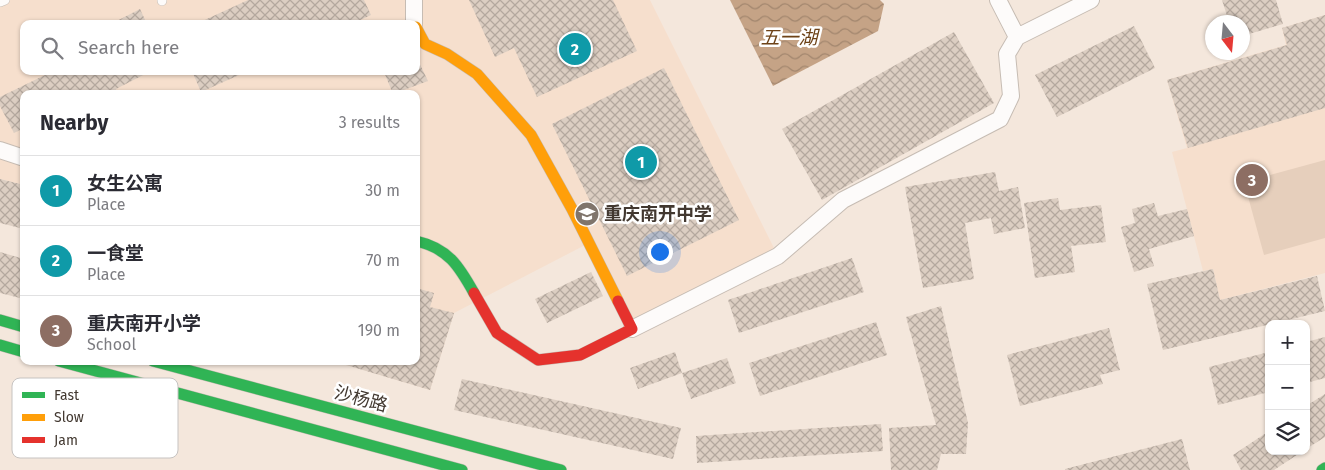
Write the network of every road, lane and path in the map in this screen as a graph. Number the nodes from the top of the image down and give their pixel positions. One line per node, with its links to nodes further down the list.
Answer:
1 (4, 0): 5 (lane)
2 (414, 0): 6 (street)
3 (998, 0): 8 (street)
4 (1091, 0): 8 (street)
5 (0, 2)
6 (414, 20)
7 (420, 35): 14 (main road)
8 (1017, 37): 14 (street)
9 (0, 150): 10 (street)
10 (20, 157)
11 (420, 242): 14 (main road)
12 (0, 320): 13 (main road)
13 (20, 326)
14 (632, 329)
15 (0, 345): 16 (main road)
16 (20, 351)
17 (74, 365): 19 (main road)
18 (168, 365): 22 (main road, 沙杨路)
19 (122, 378)
20 (178, 393): 21 (main road)
21 (462, 470)
22 (561, 470)

